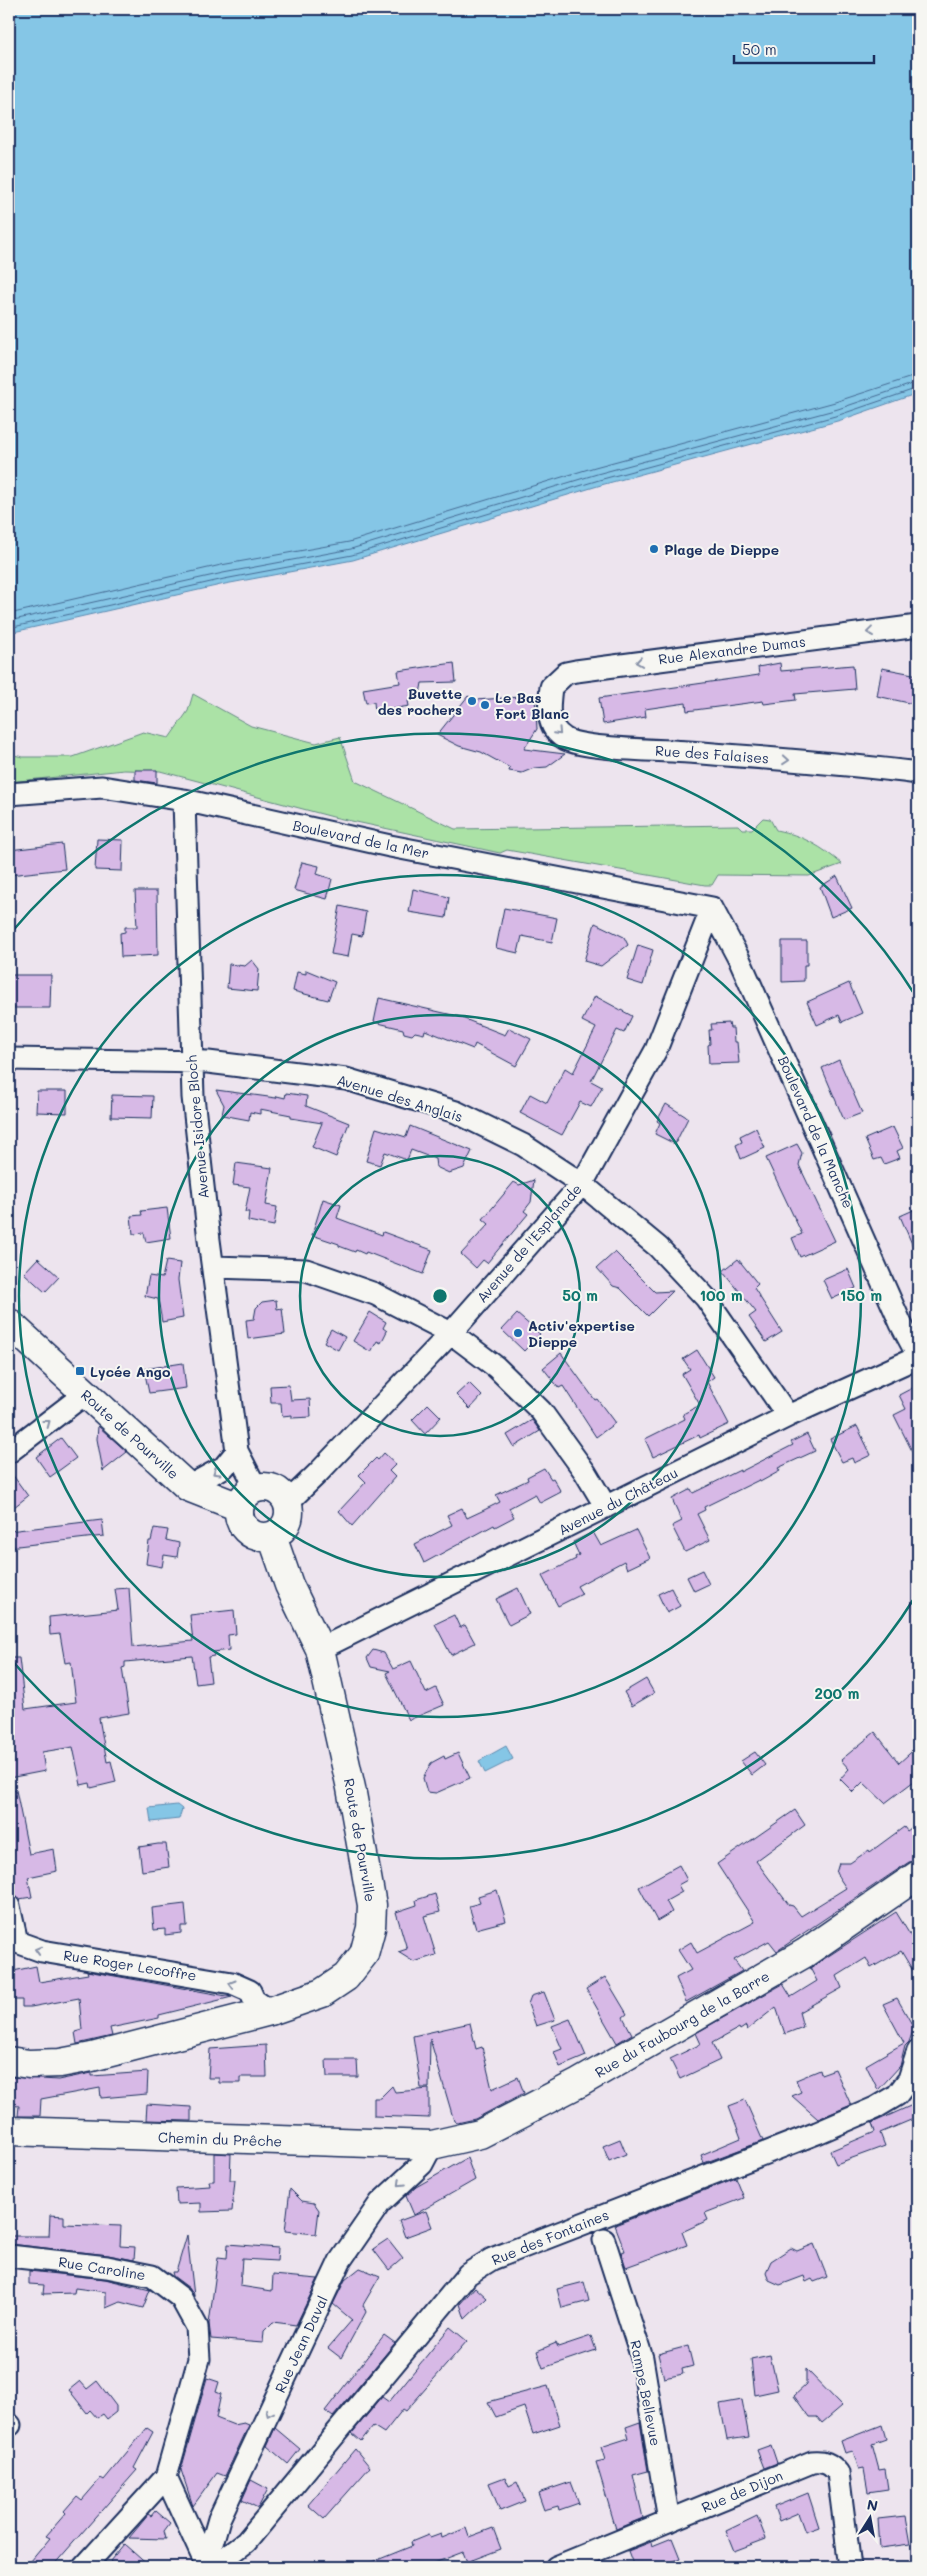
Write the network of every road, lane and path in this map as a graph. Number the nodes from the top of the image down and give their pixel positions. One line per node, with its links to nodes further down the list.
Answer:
1 (918, 626): 2 (street, Rue Alexandre Dumas, one-way to 2)
2 (550, 687): 3 (street, Rue des Falaises, one-way to 3)
3 (918, 772)
4 (9, 794): 5 (street, Boulevard de la Mer)
5 (184, 800): 6 (street, Boulevard de la Mer); 8 (street, Avenue Isidore Bloch)
6 (712, 908): 9 (street, Avenue de l'Esplanade); 13 (street, Boulevard de la Manche)
7 (9, 1059): 8 (street, Avenue des Anglais)
8 (190, 1062): 9 (street, Avenue des Anglais); 10 (street, Avenue Isidore Bloch)
9 (582, 1184): 12 (street, Avenue de l'Esplanade); 15 (street, Avenue des Anglais)
10 (214, 1267): 12 (street); 16 (street, Avenue Isidore Bloch)
11 (9, 1323): 14 (main road, Route de Pourville)
12 (451, 1333): 20 (street, Avenue de l'Esplanade); 21 (street)
13 (918, 1357): 15 (street, Avenue du Château)
14 (86, 1393): 17 (street, one-way to 14); 18 (main road, Route de Pourville)
15 (788, 1416): 21 (street, Avenue du Château)
16 (237, 1451): 18 (street, one-way to 18); 19 (street, Avenue Isidore Bloch)
17 (9, 1452)
18 (188, 1487): 19 (main road, Route de Pourville)
19 (248, 1498): 20 (main road); 22 (main road)
20 (288, 1502): 22 (main road)
21 (606, 1507): 23 (street, Avenue du Château)
22 (272, 1536): 23 (main road, Route de Pourville)
23 (320, 1649): 26 (main road, Route de Pourville)
24 (918, 1875): 30 (main road, Rue du Faubourg de la Barre)
25 (9, 1906): 26 (street, Rue Roger Lecoffre, one-way to 25)
26 (270, 2011): 28 (main road, Route de Pourville)
27 (918, 2051): 35 (street, Rue des Fontaines)
28 (9, 2061)
29 (9, 2130): 30 (main road, Chemin du Prêche)
30 (432, 2146): 35 (street, Rue Jean Daval, one-way to 35)
31 (604, 2240): 34 (street, Rampe Bellevue)
32 (9, 2256): 33 (street, Rue Caroline)
33 (166, 2477): 35 (street); 36 (street)
34 (669, 2521): 37 (street, Rue de Dijon); 38 (street, Rue de Dijon)
35 (205, 2566)
36 (84, 2567)
37 (556, 2567)
38 (850, 2567)

